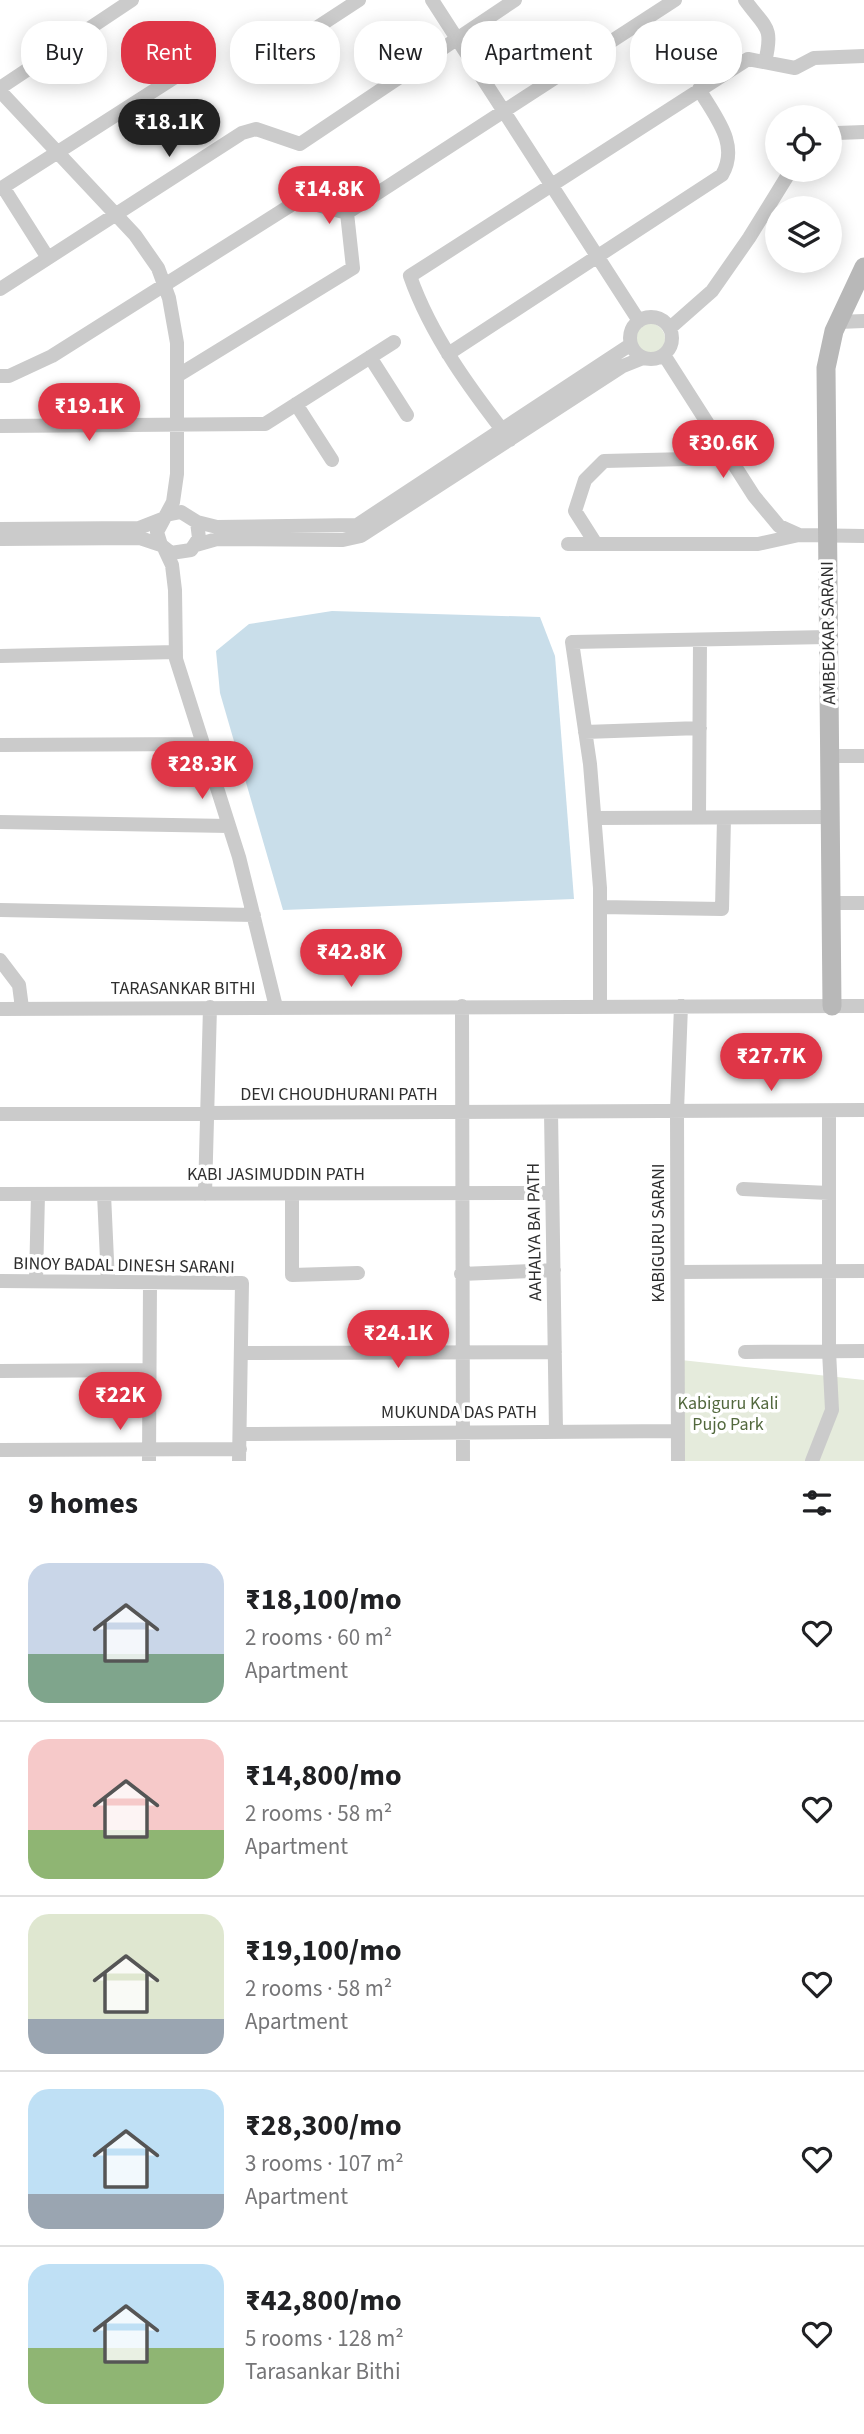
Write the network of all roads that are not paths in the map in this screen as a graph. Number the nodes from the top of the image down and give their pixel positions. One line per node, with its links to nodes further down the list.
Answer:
1 (132, 0): 13 (street)
2 (359, 0): 7 (street)
3 (432, 0): 8 (street)
4 (515, 0): 8 (street)
5 (675, 0): 14 (street)
6 (745, 0): 10 (street)
7 (327, 21)
8 (456, 38): 14 (street); 22 (street)
9 (864, 56): 10 (street)
10 (765, 62): 12 (street)
11 (163, 84): 17 (street)
12 (699, 89): 19 (street); 23 (street)
13 (0, 90): 17 (street)
14 (502, 110): 19 (street); 21 (street)
15 (864, 132): 16 (street)
16 (842, 133)
17 (55, 153): 20 (street); 22 (street)
18 (784, 182): 31 (street)
19 (550, 183): 23 (street); 34 (street)
20 (2, 188): 24 (street)
21 (347, 213): 26 (street); 39 (street)
22 (115, 214): 24 (street); 26 (street)
23 (596, 255): 28 (street); 34 (street)
24 (48, 258): 27 (street)
25 (864, 267): 30 (street, AMBEDKAR SARANI)
26 (164, 284): 38 (street); 39 (street)
27 (0, 289)
28 (639, 320): 31 (street); 33 (street)
29 (864, 321): 30 (street)
30 (838, 322): 52 (street, AMBEDKAR SARANI)
31 (670, 328): 35 (street)
32 (394, 342): 36 (street)
33 (631, 345): 37 (street); 44 (street)
34 (448, 354): 44 (street)
35 (664, 355): 37 (street); 45 (street)
36 (370, 357): 40 (street); 41 (street)
37 (643, 358): 44 (street)
38 (0, 376)
39 (177, 376): 42 (street)
40 (296, 404): 42 (street); 46 (street)
41 (407, 415)
42 (177, 424): 43 (street); 47 (street)
43 (0, 426)
44 (507, 435): 49 (street); 58 (street)
45 (730, 458): 51 (street); 56 (street)
46 (332, 460)
47 (177, 474): 48 (street); 49 (street)
48 (164, 517): 49 (street); 50 (street); 57 (street)
49 (192, 518): 58 (street)
50 (0, 529)
51 (799, 535): 52 (street); 56 (street)
52 (828, 536): 53 (street); 60 (street, AMBEDKAR SARANI)
53 (864, 536)
54 (0, 539): 57 (street)
55 (568, 544): 56 (street)
56 (596, 544)
57 (163, 547): 58 (street); 59 (street)
58 (194, 547): 59 (street)
59 (175, 590): 62 (street)
60 (828, 637): 61 (street); 68 (street, AMBEDKAR SARANI)
61 (700, 640): 64 (street); 65 (street)
62 (176, 652): 63 (street); 66 (street)
63 (0, 656)
64 (700, 728): 65 (street); 70 (street)
65 (585, 732): 73 (street)
66 (202, 744): 67 (street); 75 (street)
67 (0, 745)
68 (830, 756): 69 (street); 72 (street, AMBEDKAR SARANI)
69 (864, 756)
70 (699, 817): 71 (street); 73 (street)
71 (724, 817): 72 (street); 78 (street)
72 (830, 817): 76 (street, AMBEDKAR SARANI)
73 (594, 818): 78 (street)
74 (0, 822): 75 (street)
75 (229, 826): 80 (street)
76 (831, 903): 77 (street); 85 (street, AMBEDKAR SARANI)
77 (864, 903)
78 (600, 907): 83 (street)
79 (0, 910): 80 (street)
80 (254, 915): 88 (street)
81 (0, 960): 89 (street)
82 (462, 1006): 83 (street, TARASANKAR BITHI); 88 (street, TARASANKAR BITHI); 94 (street)
83 (600, 1006): 84 (street, TARASANKAR BITHI)
84 (681, 1006): 85 (street, TARASANKAR BITHI); 92 (street, KABIGURU SARANI)
85 (832, 1006): 86 (street, TARASANKAR BITHI)
86 (864, 1006)
87 (210, 1007): 88 (street, TARASANKAR BITHI); 89 (street, TARASANKAR BITHI); 96 (street)
88 (276, 1007)
89 (22, 1008): 90 (street)
90 (0, 1009)
91 (864, 1110): 93 (street, DEVI CHOUDHURANI PATH)
92 (677, 1111): 93 (street, DEVI CHOUDHURANI PATH); 95 (street, DEVI CHOUDHURANI PATH); 109 (street, KABIGURU SARANI)
93 (829, 1111): 101 (street)
94 (464, 1112): 95 (street, DEVI CHOUDHURANI PATH); 96 (street, DEVI CHOUDHURANI PATH); 99 (street)
95 (551, 1112): 100 (street, AAHALYA BAI PATH)
96 (207, 1113): 97 (street, DEVI CHOUDHURANI PATH); 105 (street)
97 (0, 1114)
98 (743, 1189): 101 (street)
99 (465, 1193): 100 (street, KABI JASIMUDDIN PATH); 106 (street, KABI JASIMUDDIN PATH); 112 (street)
100 (552, 1193): 107 (street, AAHALYA BAI PATH)
101 (829, 1193): 110 (street)
102 (0, 1194): 103 (street, KABI JASIMUDDIN PATH)
103 (38, 1194): 104 (street, KABI JASIMUDDIN PATH); 114 (street)
104 (104, 1194): 105 (street, KABI JASIMUDDIN PATH); 115 (street)
105 (205, 1194): 106 (street, KABI JASIMUDDIN PATH)
106 (292, 1194): 111 (street)
107 (554, 1270): 112 (street); 119 (street, AAHALYA BAI PATH)
108 (864, 1271): 110 (street)
109 (678, 1272): 110 (street); 127 (street, KABIGURU SARANI)
110 (829, 1272): 117 (street)
111 (359, 1273)
112 (461, 1275): 122 (street)
113 (0, 1281): 114 (street, BINOY BADAL DINESH SARANI)
114 (36, 1282): 115 (street, BINOY BADAL DINESH SARANI)
115 (108, 1282): 116 (street, BINOY BADAL DINESH SARANI)
116 (150, 1283): 121 (street, BINOY BADAL DINESH SARANI); 123 (street)
117 (829, 1351): 118 (street); 120 (street); 134 (street)
118 (864, 1351)
119 (555, 1352): 122 (street); 126 (street, AAHALYA BAI PATH)
120 (745, 1352)
121 (241, 1353): 122 (street); 128 (street, BINOY BADAL DINESH SARANI)
122 (462, 1353): 125 (street)
123 (149, 1370): 124 (street); 130 (street)
124 (0, 1371)
125 (462, 1431): 126 (street, MUKUNDA DAS PATH); 128 (street, MUKUNDA DAS PATH); 132 (street)
126 (556, 1431): 127 (street, MUKUNDA DAS PATH)
127 (678, 1431): 133 (street, KABIGURU SARANI)
128 (240, 1448): 130 (street, MUKUNDA DAS PATH)
129 (0, 1450): 131 (street, MUKUNDA DAS PATH)
130 (149, 1455): 131 (street, MUKUNDA DAS PATH)
131 (48, 1456)
132 (463, 1461)
133 (678, 1461)
134 (812, 1461)

